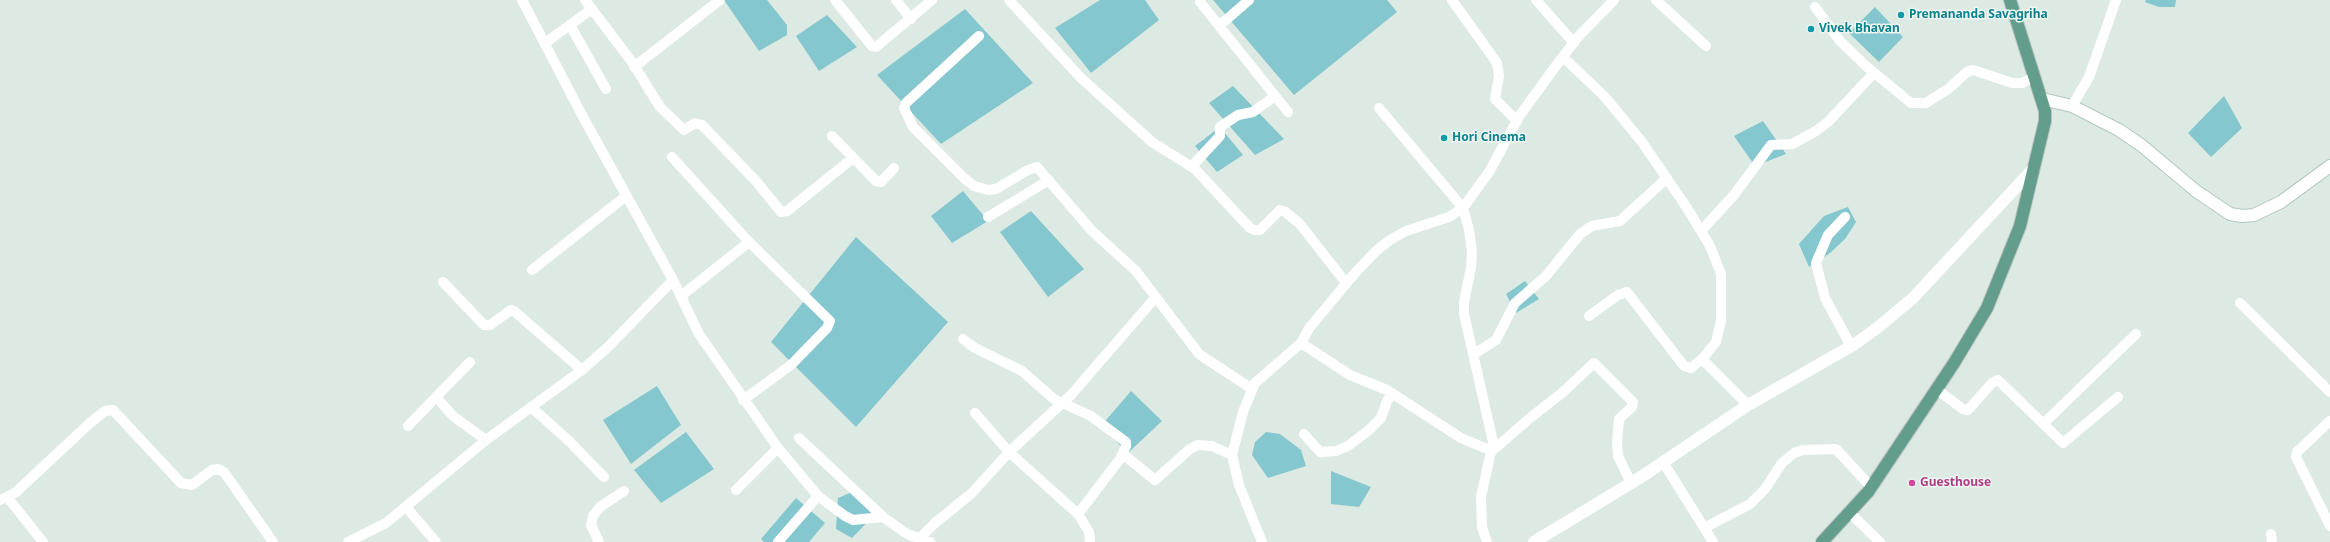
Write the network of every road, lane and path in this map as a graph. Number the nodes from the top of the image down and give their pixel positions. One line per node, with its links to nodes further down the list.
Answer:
1 (522, 0): 22 (street)
2 (585, 0): 17 (street)
3 (720, 0): 26 (street)
4 (835, 0): 18 (street)
5 (896, 0): 18 (street)
6 (932, 0): 18 (street)
7 (1009, 0): 39 (street)
8 (1249, 0): 20 (street)
9 (1452, 0): 35 (street)
10 (1536, 0): 23 (street)
11 (1614, 0): 23 (street)
12 (1656, 0): 24 (street)
13 (2010, 0): 28 (main road)
14 (2116, 0): 32 (street)
15 (1200, 2): 20 (street)
16 (1815, 7): 27 (street)
17 (592, 9): 19 (street); 26 (street)
18 (911, 19)
19 (570, 25): 22 (street); 29 (street)
20 (1219, 26): 30 (street)
21 (979, 36): 44 (street)
22 (545, 43): 45 (street)
23 (1574, 43): 25 (street)
24 (1706, 46)
25 (1563, 57): 35 (street); 43 (street)
26 (634, 67): 38 (street)
27 (1874, 73): 28 (street); 49 (street)
28 (2034, 77): 31 (main road)
29 (606, 88)
30 (1275, 96): 34 (street); 39 (street)
31 (2042, 99): 32 (street); 42 (main road)
32 (2072, 106): 40 (street)
33 (1379, 108): 46 (street)
34 (1288, 112)
35 (1517, 121): 46 (street)
36 (832, 136): 38 (street)
37 (672, 157): 50 (street)
38 (853, 158): 41 (street)
39 (1192, 166): 54 (street)
40 (2330, 166)
41 (894, 168)
42 (2034, 168): 62 (street); 67 (main road)
43 (1667, 178): 49 (street); 63 (street)
44 (1049, 180): 47 (street); 56 (street)
45 (626, 196): 51 (street); 52 (street)
46 (1463, 208): 54 (street); 63 (street)
47 (988, 217)
48 (1845, 217): 62 (street)
49 (1701, 231): 64 (street)
50 (749, 242): 55 (street); 73 (street)
51 (532, 270)
52 (672, 280): 55 (street); 66 (street)
53 (443, 282): 66 (street)
54 (1346, 283): 61 (street)
55 (681, 296): 73 (street)
56 (1155, 298): 68 (street); 74 (street)
57 (2240, 303): 69 (street)
58 (1589, 316): 64 (street)
59 (2136, 334): 79 (street)
60 (963, 339): 74 (street)
61 (1301, 343): 68 (street); 70 (street)
62 (1851, 346): 75 (street)
63 (1474, 354): 86 (street)
64 (1704, 357): 75 (street)
65 (470, 362): 71 (street)
66 (582, 370): 76 (street)
67 (1936, 388): 79 (street); 92 (main road)
68 (1252, 390): 88 (street)
69 (2330, 392)
70 (1393, 394): 81 (street); 86 (street)
71 (436, 397): 80 (street); 83 (street)
72 (2118, 397): 79 (street)
73 (743, 400): 84 (street)
74 (1061, 403): 85 (street); 87 (street)
75 (1748, 405): 89 (street)
76 (531, 407): 83 (street); 90 (street)
77 (975, 413): 85 (street)
78 (2330, 421): 101 (street)
79 (2043, 424)
80 (408, 426)
81 (1304, 434)
82 (800, 438): 100 (street)
83 (486, 440): 97 (street)
84 (778, 448): 93 (street); 95 (street)
85 (1009, 452): 99 (street); 103 (street)
86 (1492, 452): 91 (street); 113 (street)
87 (1123, 454): 88 (street); 99 (street)
88 (1232, 455): 112 (street)
89 (1663, 462): 91 (street); 102 (street)
90 (604, 477)
91 (1631, 483): 114 (street)
92 (1871, 487): 98 (main road); 102 (street)
93 (736, 490)
94 (624, 491): 108 (street)
95 (818, 496): 100 (street); 109 (street)
96 (4, 499): 104 (street); 105 (street)
97 (406, 507): 106 (street); 107 (street)
98 (1849, 512): 116 (main road); 117 (street)
99 (1078, 514): 111 (street)
100 (883, 517): 103 (street)
101 (2330, 526)
102 (1704, 528): 115 (street)
103 (920, 539): 110 (street)
104 (43, 542)
105 (273, 542)
106 (348, 542)
107 (436, 542)
108 (599, 542)
109 (778, 542)
110 (930, 542)
111 (1090, 542)
112 (1262, 542)
113 (1487, 542)
114 (1534, 542)
115 (1713, 542)
116 (1822, 542)
117 (1880, 542)

